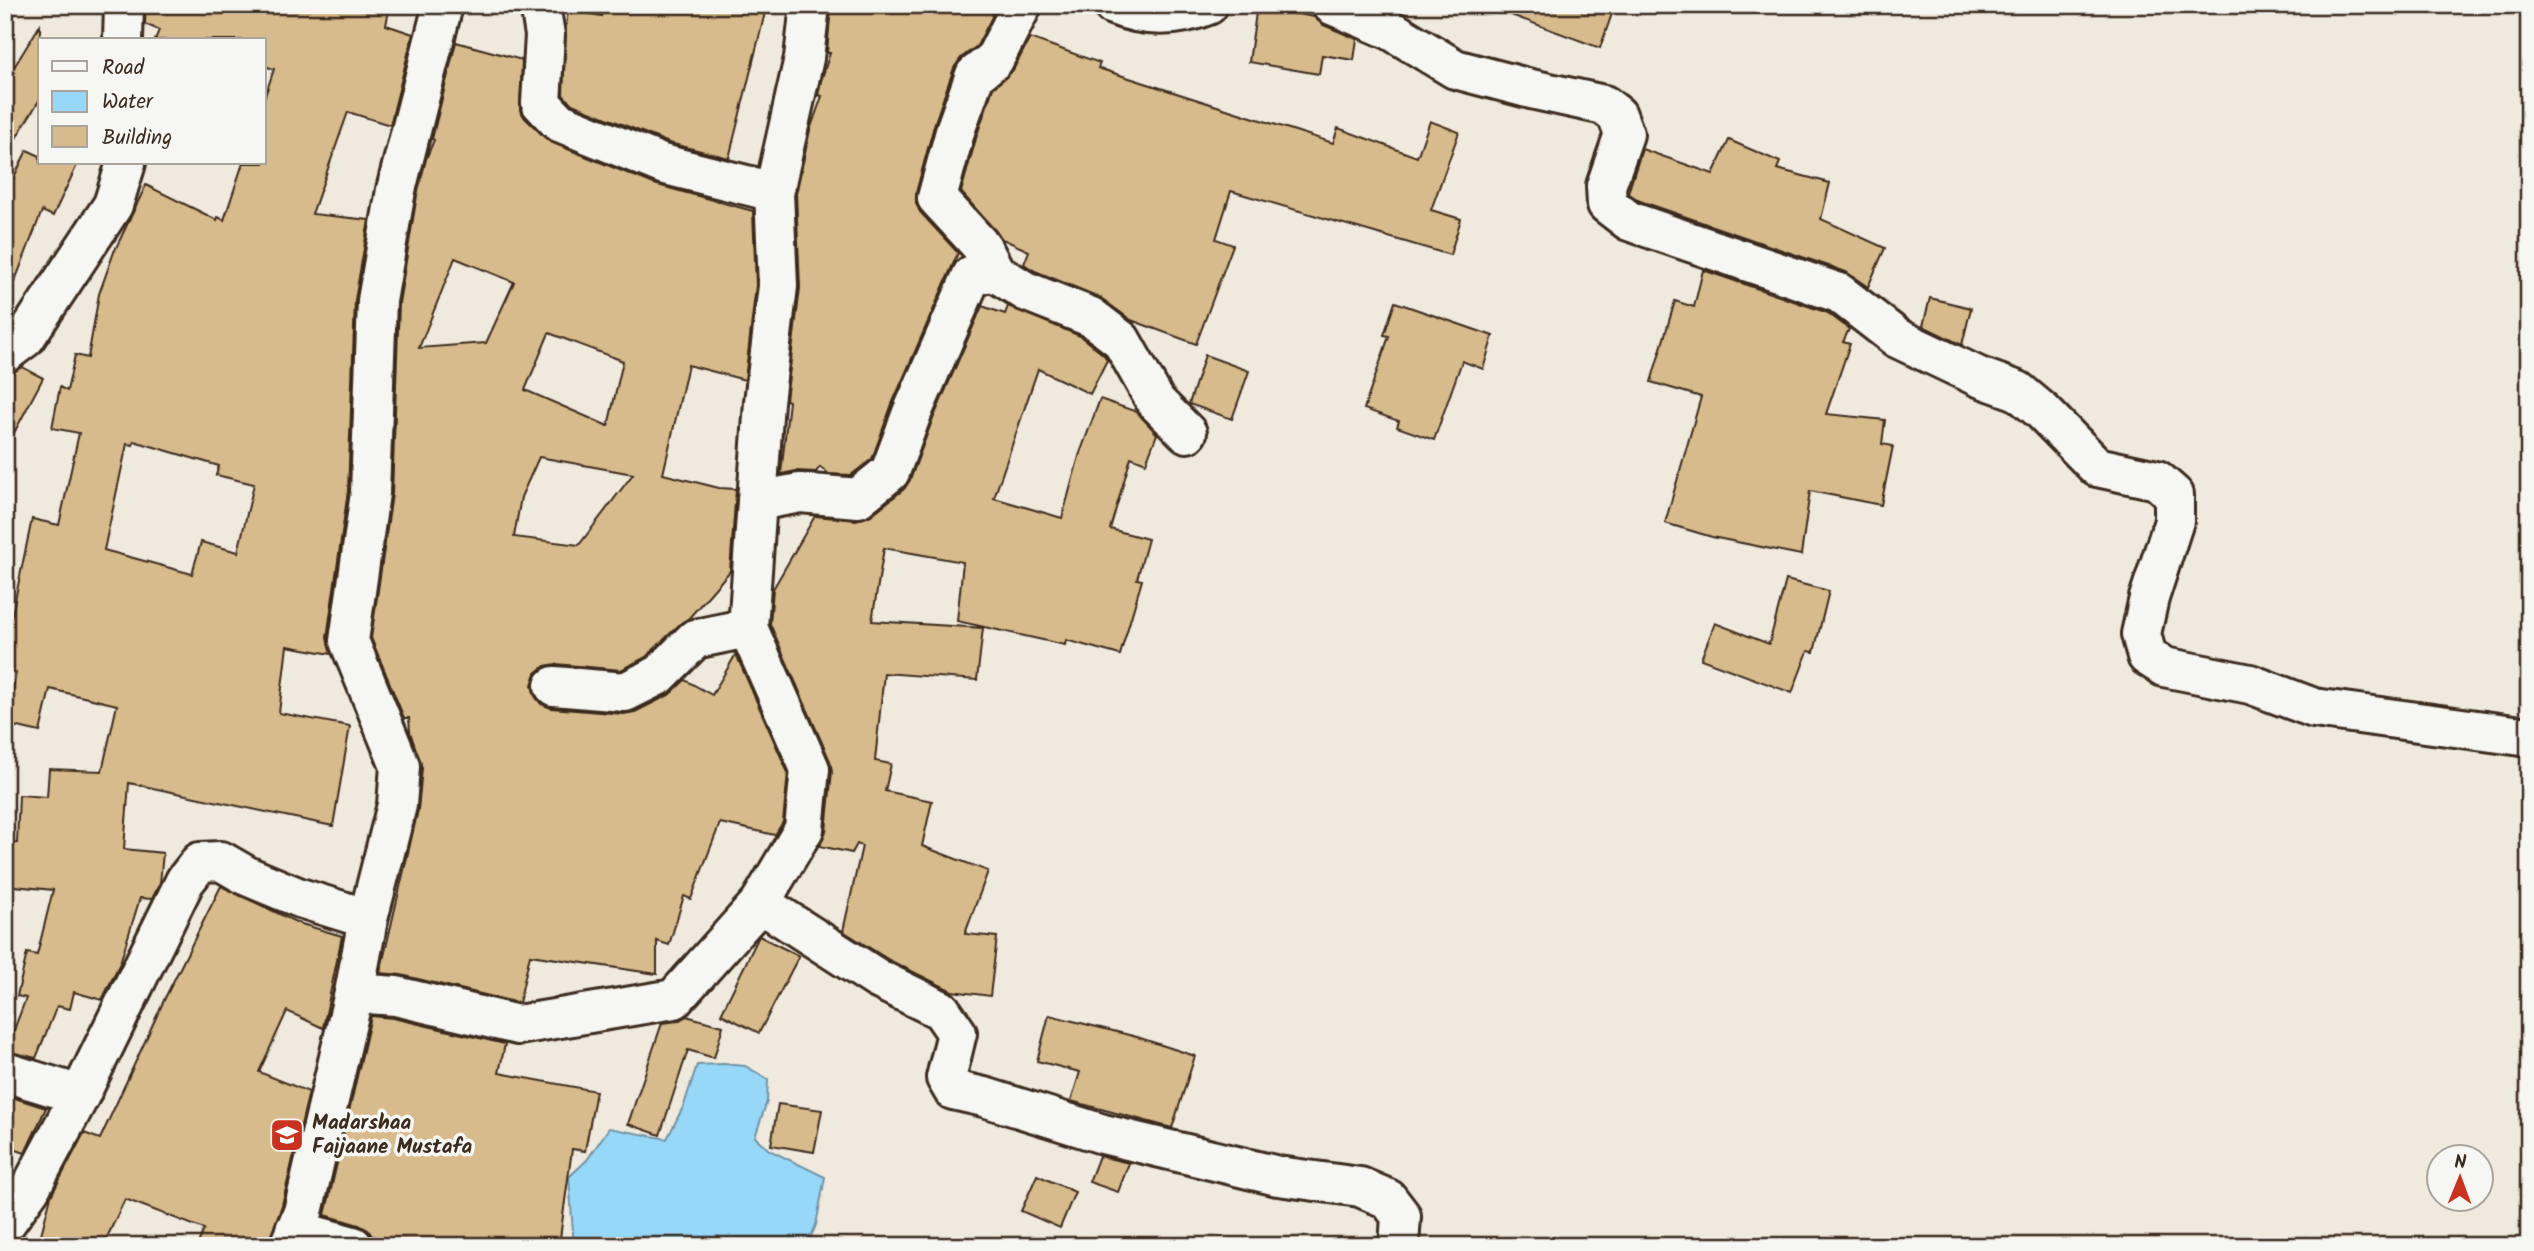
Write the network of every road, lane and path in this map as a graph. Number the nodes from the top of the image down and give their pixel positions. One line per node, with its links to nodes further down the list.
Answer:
1 (124, 5): 9 (street)
2 (443, 5): 20 (street)
3 (540, 5): 11 (street)
4 (810, 5): 11 (street)
5 (1022, 5): 12 (street)
6 (1113, 5): 7 (street)
7 (1208, 5)
8 (1332, 5): 18 (street)
9 (123, 38)
10 (126, 164): 13 (street)
11 (775, 192): 15 (street)
12 (995, 272): 14 (street); 15 (street)
13 (5, 353)
14 (1187, 433)
15 (757, 501): 16 (street)
16 (748, 628): 17 (street); 19 (street)
17 (554, 686)
18 (2529, 737)
19 (760, 903): 21 (street); 27 (street)
20 (368, 919): 21 (street); 23 (street)
21 (354, 993): 25 (street)
22 (5, 1072): 23 (street)
23 (80, 1096): 24 (street)
24 (5, 1224)
25 (292, 1238): 26 (street)
26 (353, 1246)
27 (1399, 1246)

